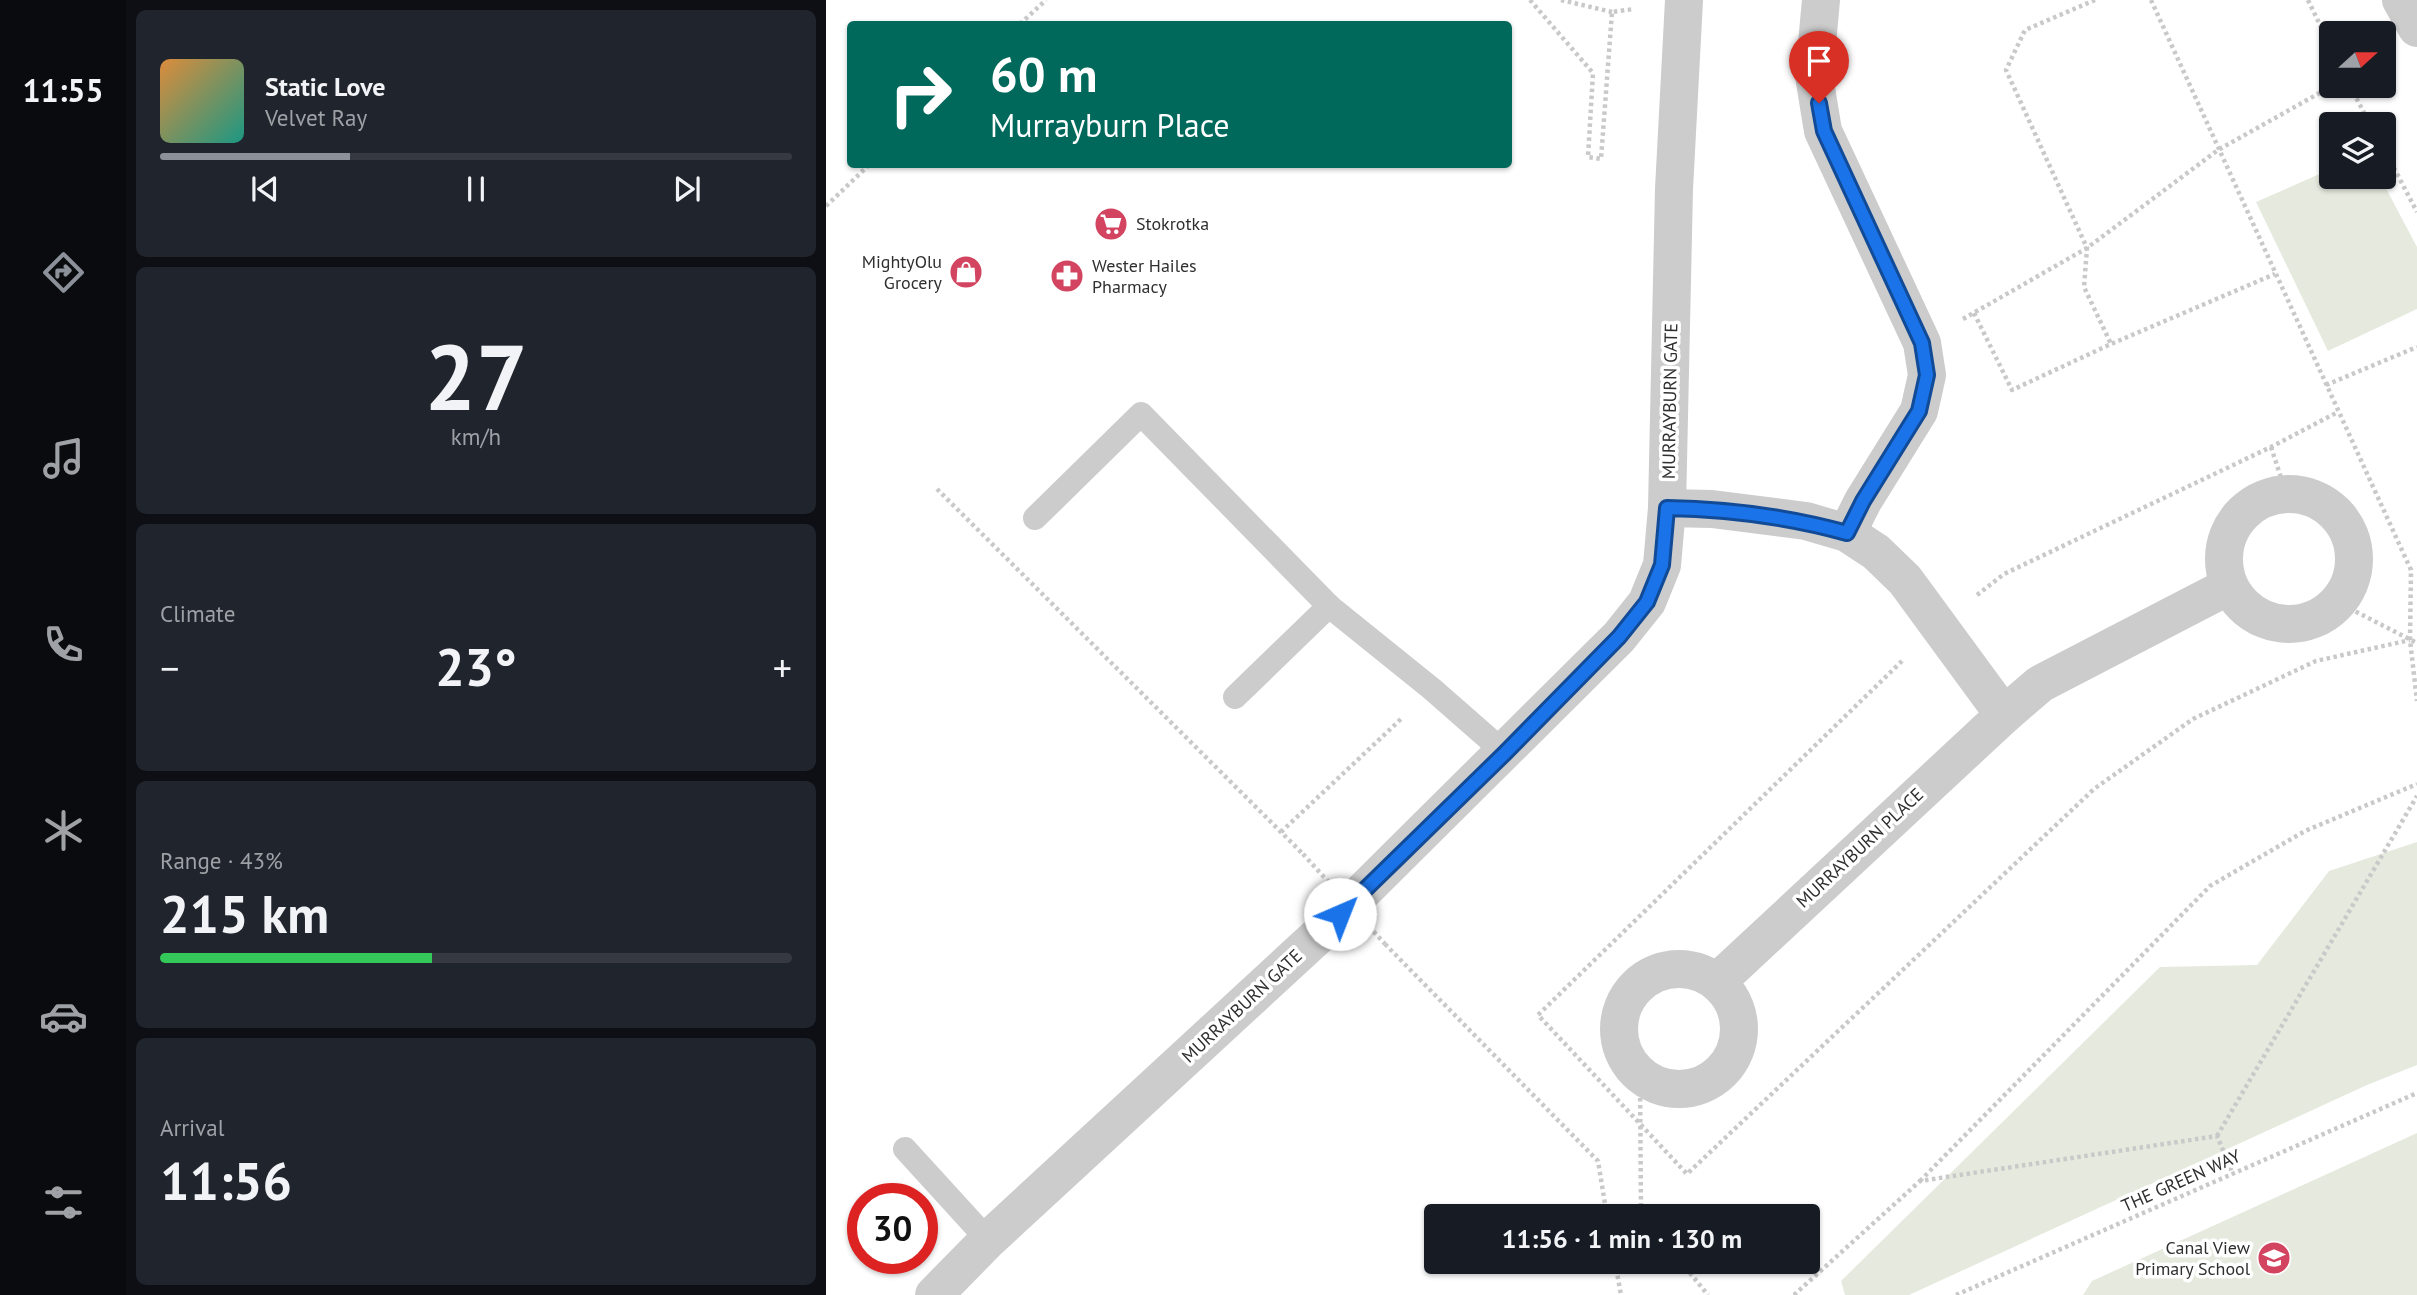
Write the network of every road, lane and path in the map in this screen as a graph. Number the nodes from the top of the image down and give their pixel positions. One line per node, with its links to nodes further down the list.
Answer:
1 (1046, 0): 11 (path)
2 (1530, 0): 10 (path)
3 (1561, 0): 10 (path)
4 (1821, 0): 23 (street)
5 (2095, 0): 20 (path)
6 (2151, 0): 15 (path)
7 (2308, 0): 12 (path)
8 (2401, 0): 13 (street)
9 (1684, 2): 10 (path); 30 (street, MURRAYBURN GATE)
10 (1612, 12)
11 (1023, 21)
12 (2319, 23)
13 (2417, 28)
14 (2319, 93): 15 (path)
15 (2218, 150): 20 (path); 21 (path)
16 (866, 168): 18 (path)
17 (2396, 172): 19 (path)
18 (826, 206)
19 (2417, 212)
20 (2087, 247): 22 (path); 24 (path)
21 (2275, 274): 24 (path); 26 (path)
22 (1975, 313): 23 (path); 24 (path)
23 (1922, 343): 32 (street)
24 (2111, 344)
25 (2417, 347): 26 (path)
26 (2326, 385): 36 (path)
27 (2271, 447): 29 (path)
28 (937, 489): 45 (path)
29 (2286, 493): 33 (street); 34 (street)
30 (1667, 508): 32 (street); 42 (street, MURRAYBURN GATE)
31 (1035, 518): 35 (lane)
32 (1847, 533): 41 (street)
33 (2229, 586): 34 (street); 41 (street, MURRAYBURN PLACE)
34 (2337, 602): 36 (path)
35 (1329, 606): 38 (lane); 39 (lane)
36 (2410, 640): 37 (path); 40 (path)
37 (2417, 643)
38 (1432, 689): 42 (lane); 45 (path)
39 (1235, 697)
40 (2417, 701)
41 (2004, 715): 46 (street, MURRAYBURN PLACE)
42 (1505, 753): 55 (street, MURRAYBURN GATE)
43 (2417, 784): 52 (path)
44 (2417, 796): 49 (path)
45 (1280, 832): 53 (path, bridge)
46 (1717, 982): 47 (street); 47 (street)
47 (1640, 1077): 54 (path)
48 (2417, 1093): 51 (path, THE GREEN WAY)
49 (2217, 1136): 51 (path); 52 (path)
50 (905, 1149): 55 (lane)
51 (2233, 1174): 62 (path, THE GREEN WAY)
52 (1920, 1181): 61 (path)
53 (1605, 1204)
54 (1641, 1204)
55 (988, 1240): 58 (street, MURRAYBURN GATE)
56 (1617, 1274): 59 (path)
57 (1691, 1274): 60 (path)
58 (934, 1295)
59 (1621, 1295)
60 (1708, 1295)
61 (1794, 1295)
62 (1956, 1295)

